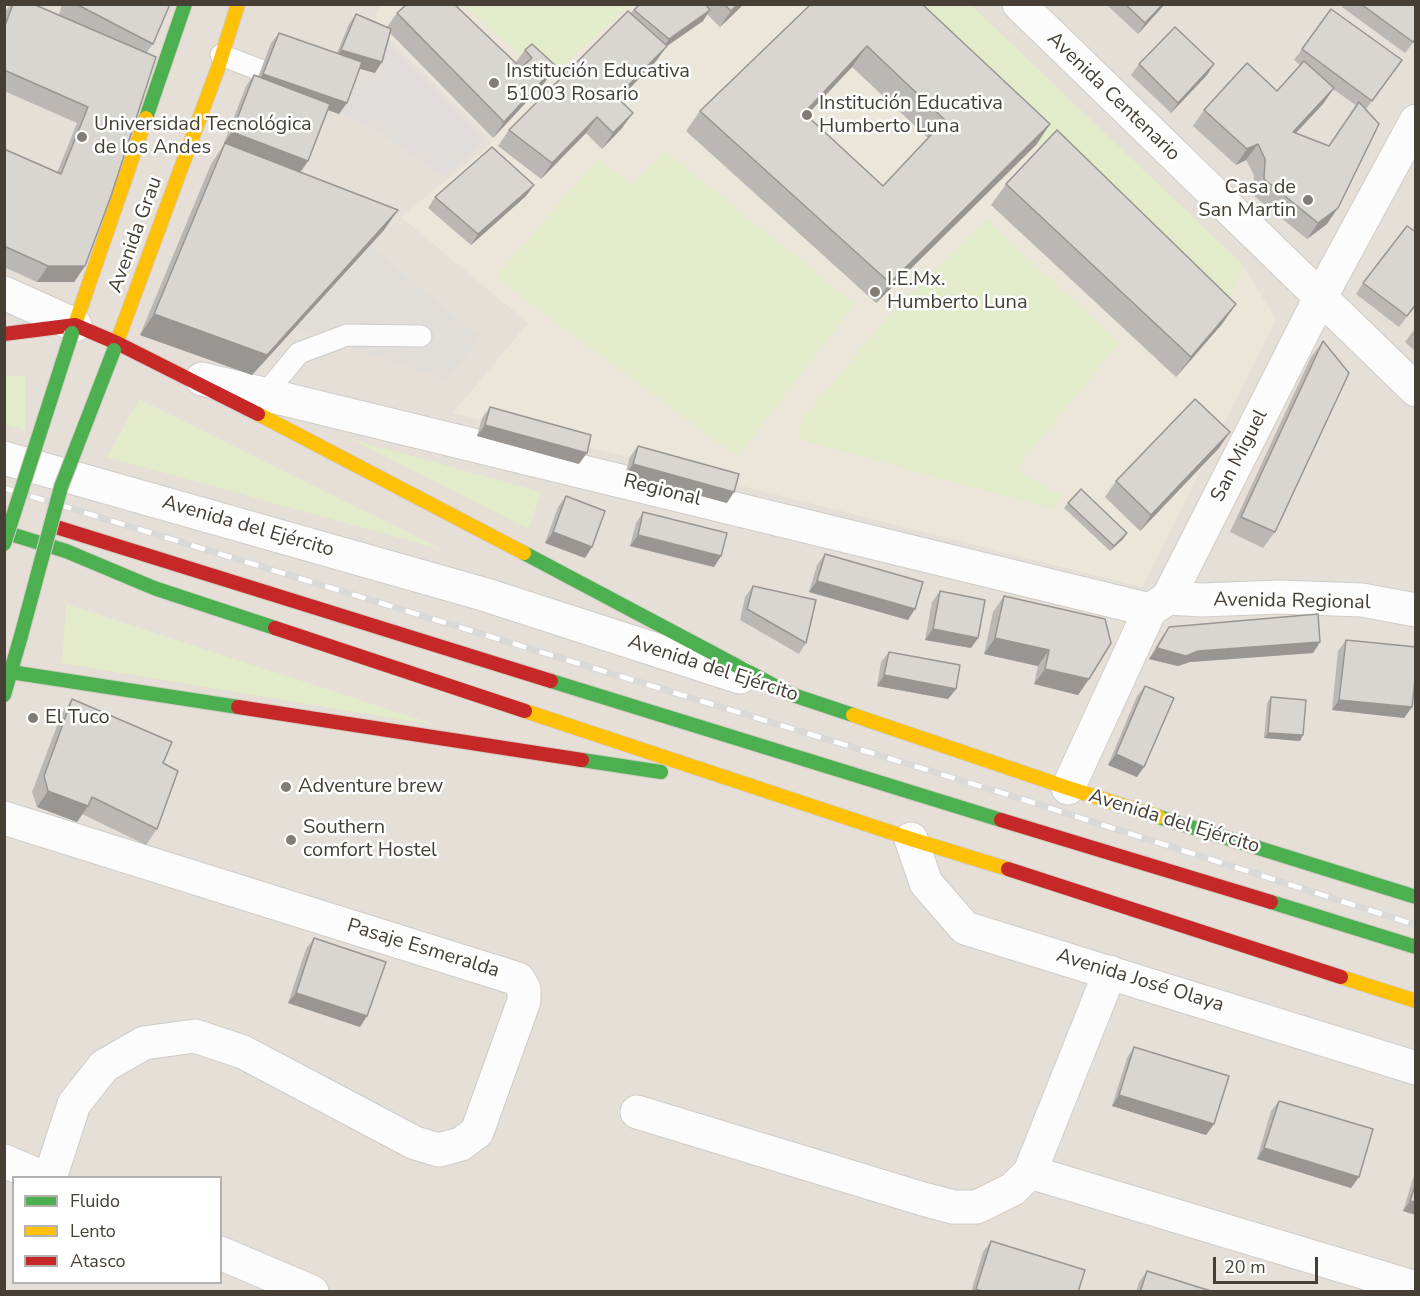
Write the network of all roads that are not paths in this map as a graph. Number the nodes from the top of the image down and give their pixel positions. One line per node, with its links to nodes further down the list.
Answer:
1 (238, 4): 5 (main road, Avenida Grau)
2 (1019, 4): 9 (street, Avenida Centenario)
3 (158, 14): 4 (lane)
4 (182, 14): 10 (main road, Avenida Grau)
5 (221, 55): 6 (lane); 13 (main road, Avenida Grau)
6 (308, 88)
7 (1416, 121): 9 (street, San Miguel)
8 (4, 293): 10 (street)
9 (1320, 298): 15 (street, Avenida Centenario); 25 (street, San Miguel)
10 (73, 329): 11 (main road); 13 (main road); 20 (main road, Avenida Grau, bridge)
11 (4, 334)
12 (422, 336): 16 (lane)
13 (116, 346): 14 (main road); 27 (main road, Avenida Grau, bridge)
14 (173, 372): 16 (street, Regional); 28 (main road)
15 (1416, 390)
16 (266, 394): 25 (street, Regional)
17 (4, 458): 28 (street, Avenida del Ejército)
18 (4, 510): 35 (main road)
19 (4, 532): 24 (main road)
20 (4, 544)
21 (15, 554): 22 (main road)
22 (59, 566)
23 (80, 571): 24 (main road)
24 (154, 588): 30 (main road)
25 (1159, 604): 26 (street, Avenida Regional); 31 (street, San Miguel)
26 (1416, 610)
27 (7, 672): 29 (main road); 30 (main road)
28 (790, 694): 31 (main road, Avenida del Ejército)
29 (4, 695)
30 (753, 785): 33 (main road)
31 (1068, 788): 34 (main road, Avenida del Ejército)
32 (4, 818): 43 (street, Pasaje Esmeralda)
33 (911, 839): 36 (street, Avenida José Olaya); 37 (main road)
34 (1416, 897)
35 (1416, 947)
36 (1110, 972): 38 (street, Avenida José Olaya); 41 (street)
37 (1411, 999)
38 (1416, 1068)
39 (637, 1112): 41 (street)
40 (4, 1161): 42 (street)
41 (1030, 1172): 45 (street)
42 (39, 1176)
43 (51, 1176)
44 (222, 1254): 46 (street)
45 (1416, 1288)
46 (312, 1292)

